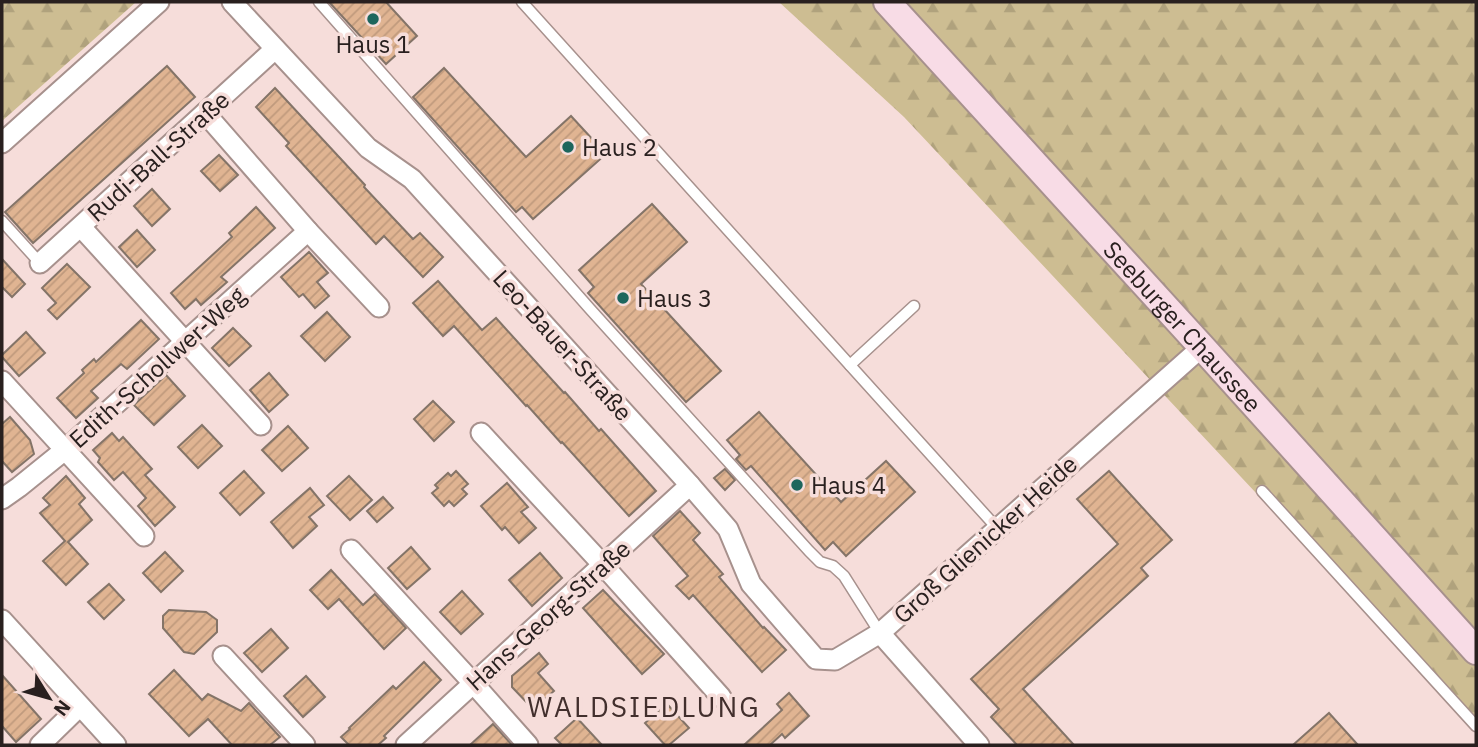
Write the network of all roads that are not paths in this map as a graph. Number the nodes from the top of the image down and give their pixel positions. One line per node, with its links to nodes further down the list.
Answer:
1 (159, 2): 8 (street)
2 (232, 2): 6 (street, Leo-Bauer-Straße)
3 (319, 2): 30 (lane)
4 (522, 2): 17 (lane)
5 (887, 2): 16 (street, Seeburger Chaussee)
6 (275, 49): 7 (street, Rudi-Ball-Straße); 22 (street, Leo-Bauer-Straße)
7 (205, 113): 10 (street, Rudi-Ball-Straße); 11 (street)
8 (2, 143)
9 (2, 221): 12 (lane)
10 (81, 227): 12 (street, Rudi-Ball-Straße); 15 (street)
11 (308, 231): 14 (street); 15 (street, Edith-Schollwer-Weg)
12 (40, 263)
13 (914, 306): 17 (lane)
14 (379, 307)
15 (186, 341): 19 (street); 21 (street, Edith-Schollwer-Weg)
16 (1202, 347): 25 (street, Groß Glienicker Heide); 31 (street, Seeburger Chaussee)
17 (850, 365): 25 (lane)
18 (2, 381): 21 (street)
19 (261, 425)
20 (481, 433): 28 (street)
21 (66, 449): 24 (street, Edith-Schollwer-Weg); 26 (street)
22 (690, 485): 28 (street, Hans-Georg-Straße); 30 (street, Leo-Bauer-Straße)
23 (1262, 491): 36 (lane)
24 (2, 499)
25 (997, 528): 30 (street, Groß Glienicker Heide)
26 (144, 536)
27 (351, 551): 33 (street)
28 (603, 565): 33 (street, Hans-Georg-Straße); 34 (street)
29 (2, 620): 35 (street)
30 (880, 633): 42 (street, Groß Glienicker Heide)
31 (1476, 651)
32 (223, 656): 39 (street)
33 (473, 683): 40 (street, Hans-Georg-Straße); 41 (street)
34 (721, 697)
35 (80, 706): 37 (street); 38 (street)
36 (1476, 726)
37 (40, 745)
38 (116, 745)
39 (305, 745)
40 (406, 745)
41 (528, 745)
42 (979, 745)

